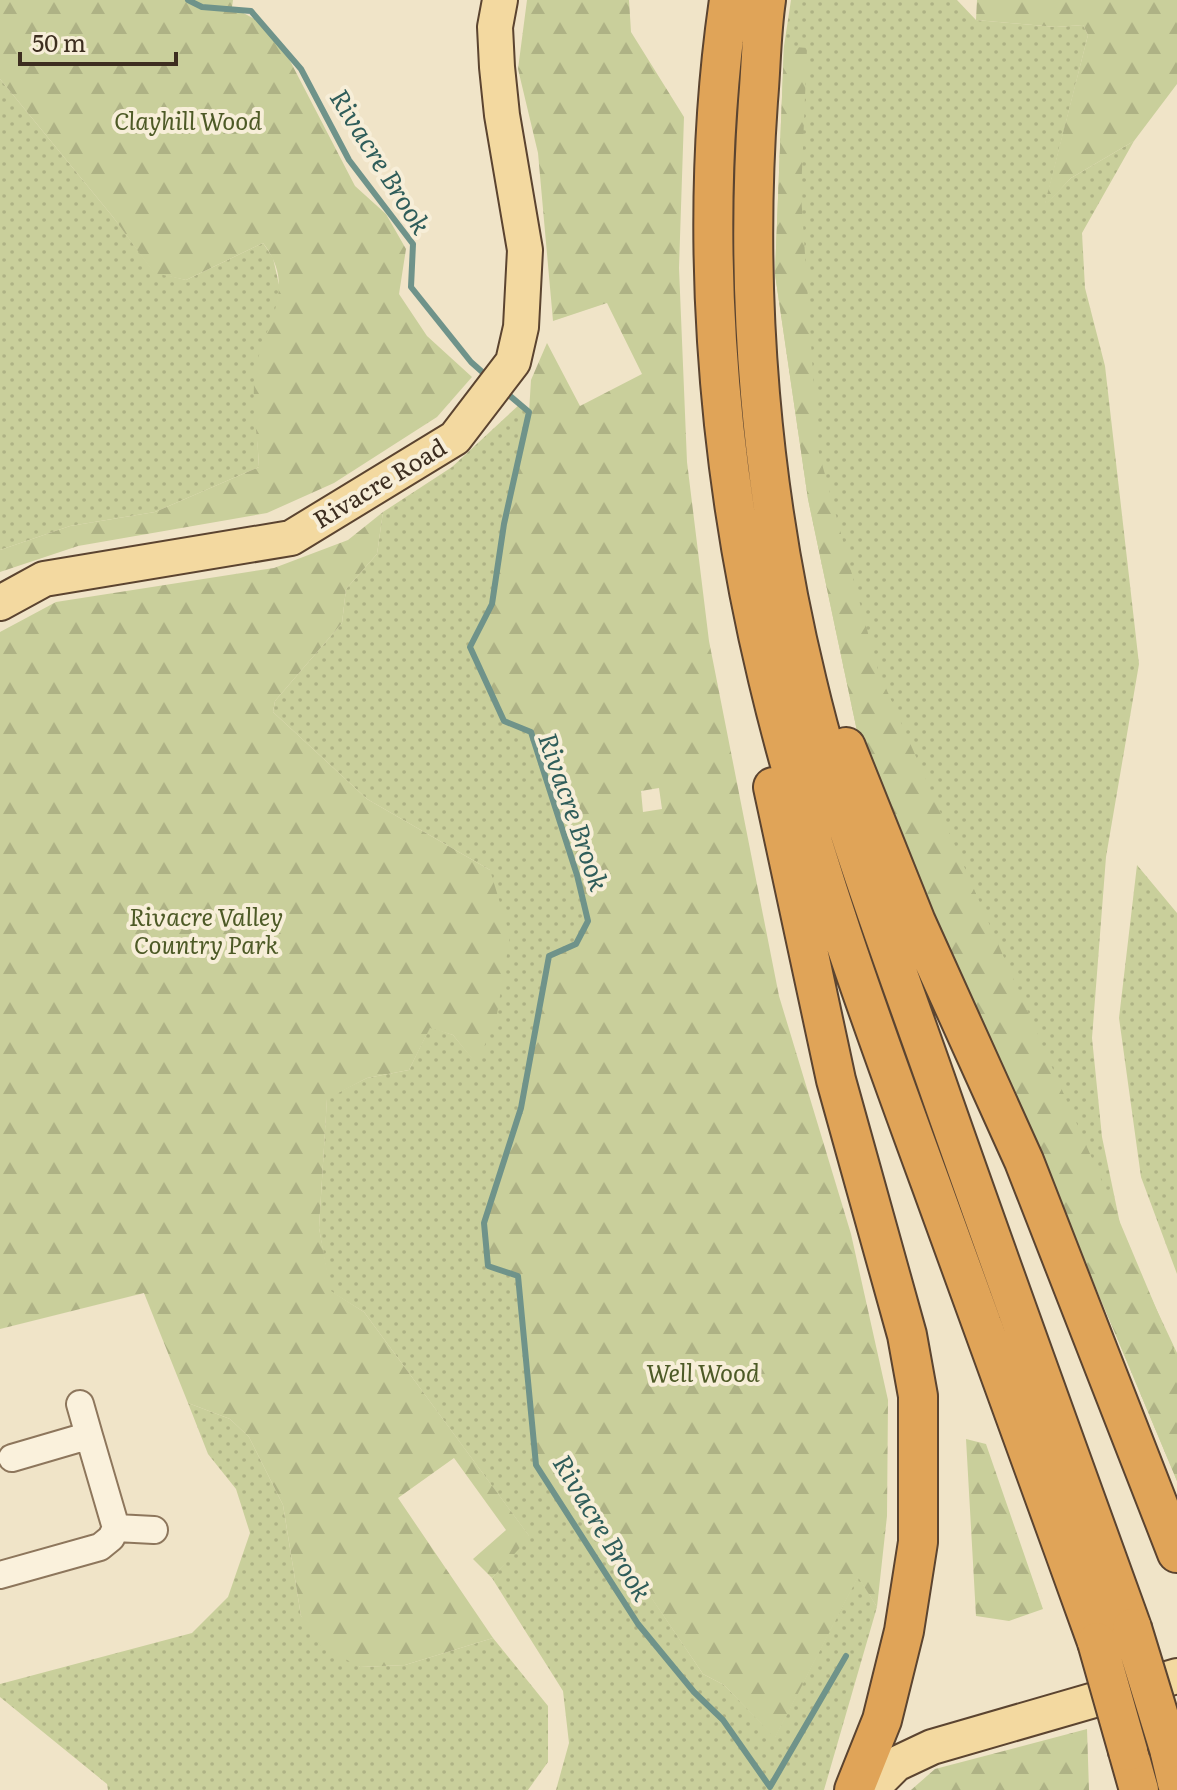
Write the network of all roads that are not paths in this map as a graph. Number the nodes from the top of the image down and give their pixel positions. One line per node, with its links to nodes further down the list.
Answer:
1 (500, 0): 6 (main road, Rivacre Road)
2 (729, 0): 4 (highway)
3 (766, 0): 5 (highway)
4 (741, 551): 16 (highway); 18 (highway, bridge)
5 (780, 555): 12 (highway); 15 (highway, bridge)
6 (0, 603)
7 (80, 1404): 8 (street)
8 (90, 1439): 9 (street); 10 (street)
9 (12, 1458)
10 (116, 1528): 11 (street); 13 (street)
11 (154, 1530)
12 (1177, 1553)
13 (0, 1575)
14 (1177, 1676): 17 (main road)
15 (1173, 1766)
16 (854, 1790)
17 (870, 1790)
18 (1139, 1790)

